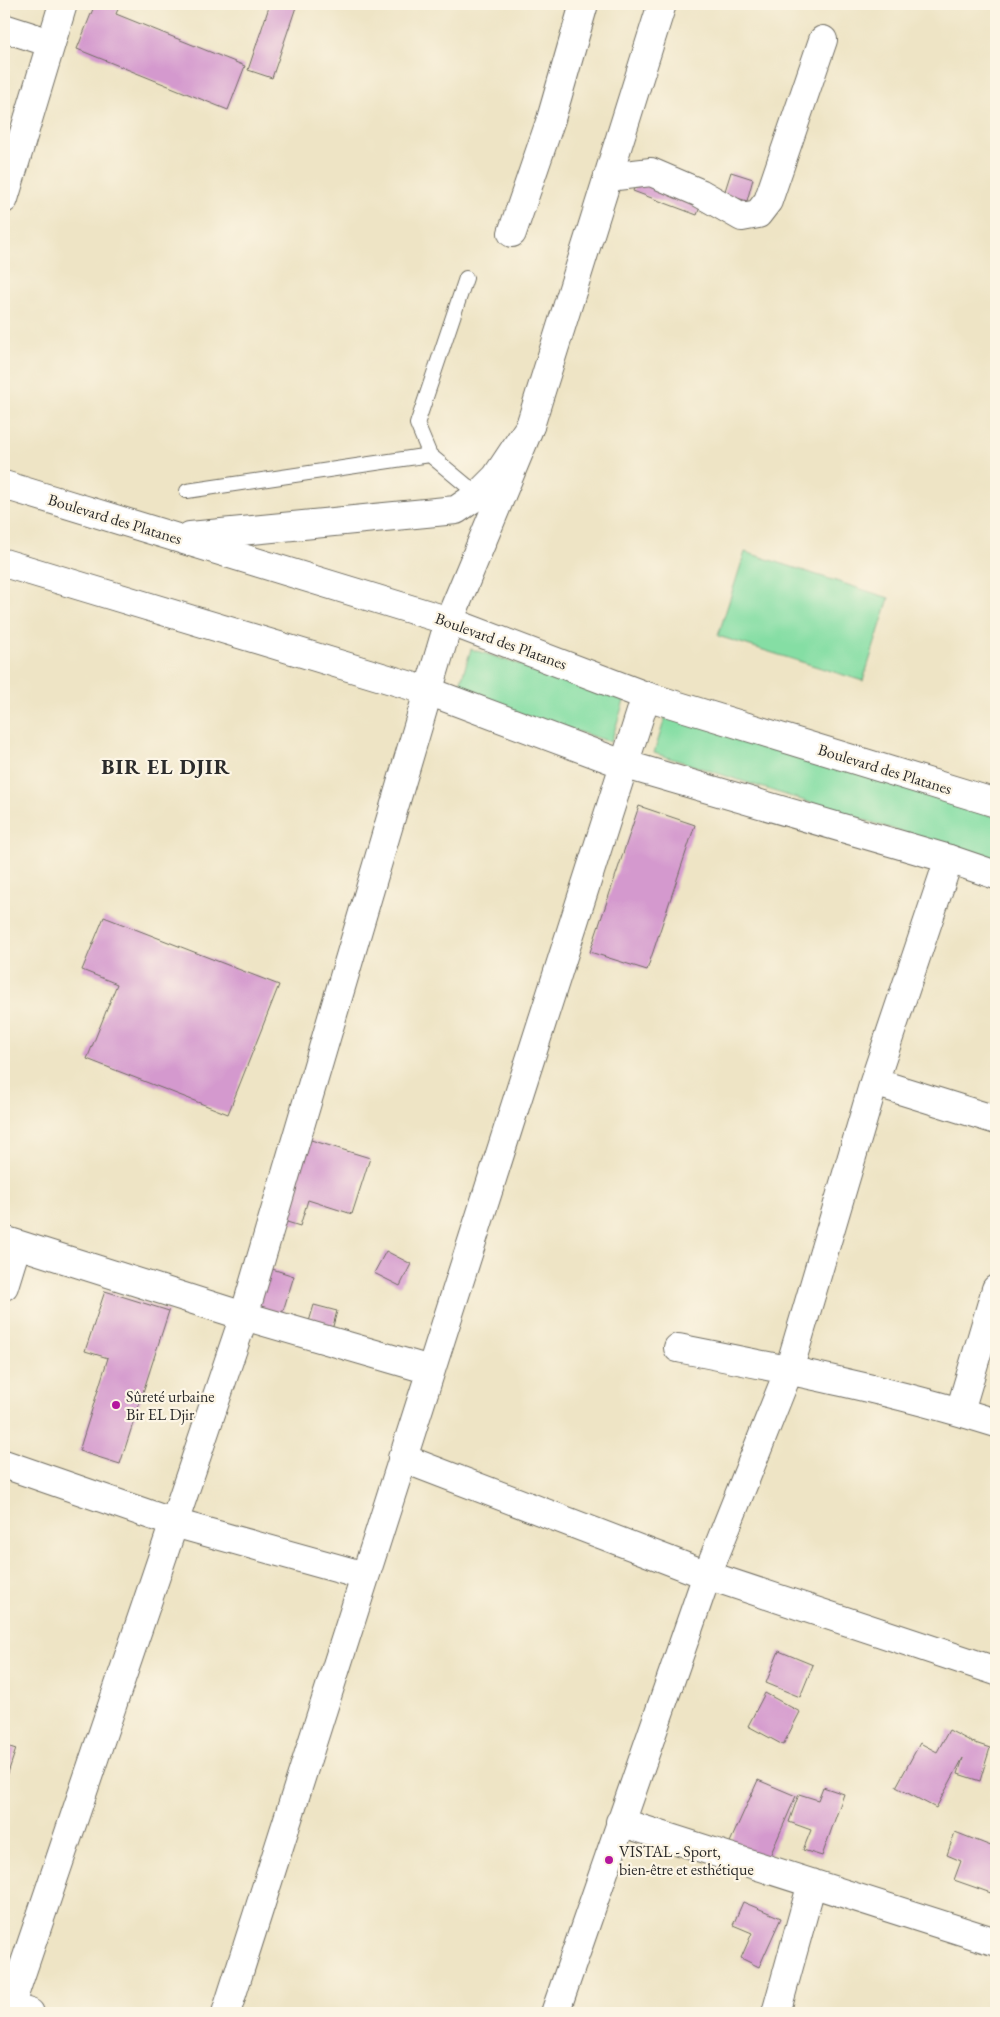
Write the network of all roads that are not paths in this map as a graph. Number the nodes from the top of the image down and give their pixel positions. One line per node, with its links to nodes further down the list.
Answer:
1 (63, 4): 6 (street)
2 (584, 4): 9 (street)
3 (662, 4): 7 (street)
4 (4, 28): 6 (street)
5 (824, 40): 7 (street)
6 (51, 43): 8 (street)
7 (608, 178): 11 (street)
8 (4, 199)
9 (512, 233)
10 (466, 278): 12 (lane)
11 (530, 426): 15 (street); 18 (street)
12 (430, 454): 14 (lane); 15 (lane)
13 (4, 485): 16 (street, Boulevard des Platanes)
14 (187, 491)
15 (478, 495): 16 (street)
16 (176, 537): 18 (street, Boulevard des Platanes)
17 (4, 563): 19 (street)
18 (449, 621): 19 (street); 20 (street, Boulevard des Platanes)
19 (428, 691): 21 (street); 30 (street)
20 (646, 696): 21 (street); 22 (street, Boulevard des Platanes)
21 (623, 764): 23 (street); 32 (street)
22 (996, 803)
23 (949, 859): 24 (street); 25 (street)
24 (996, 875)
25 (874, 1082): 26 (street); 33 (street)
26 (996, 1120)
27 (11, 1242): 28 (street); 30 (street)
28 (4, 1286)
29 (996, 1289): 34 (street)
30 (244, 1316): 32 (street); 38 (street)
31 (678, 1348): 33 (street)
32 (430, 1370): 36 (street)
33 (789, 1370): 34 (street); 39 (street)
34 (960, 1411): 35 (street)
35 (996, 1423)
36 (402, 1458): 39 (street); 40 (street)
37 (4, 1464): 38 (street)
38 (174, 1523): 40 (street); 45 (street)
39 (707, 1575): 41 (street); 42 (street)
40 (365, 1576): 46 (street)
41 (996, 1671)
42 (620, 1822): 43 (street); 47 (street)
43 (812, 1883): 44 (street); 48 (street)
44 (996, 1942)
45 (13, 2010)
46 (226, 2013)
47 (555, 2013)
48 (776, 2013)

